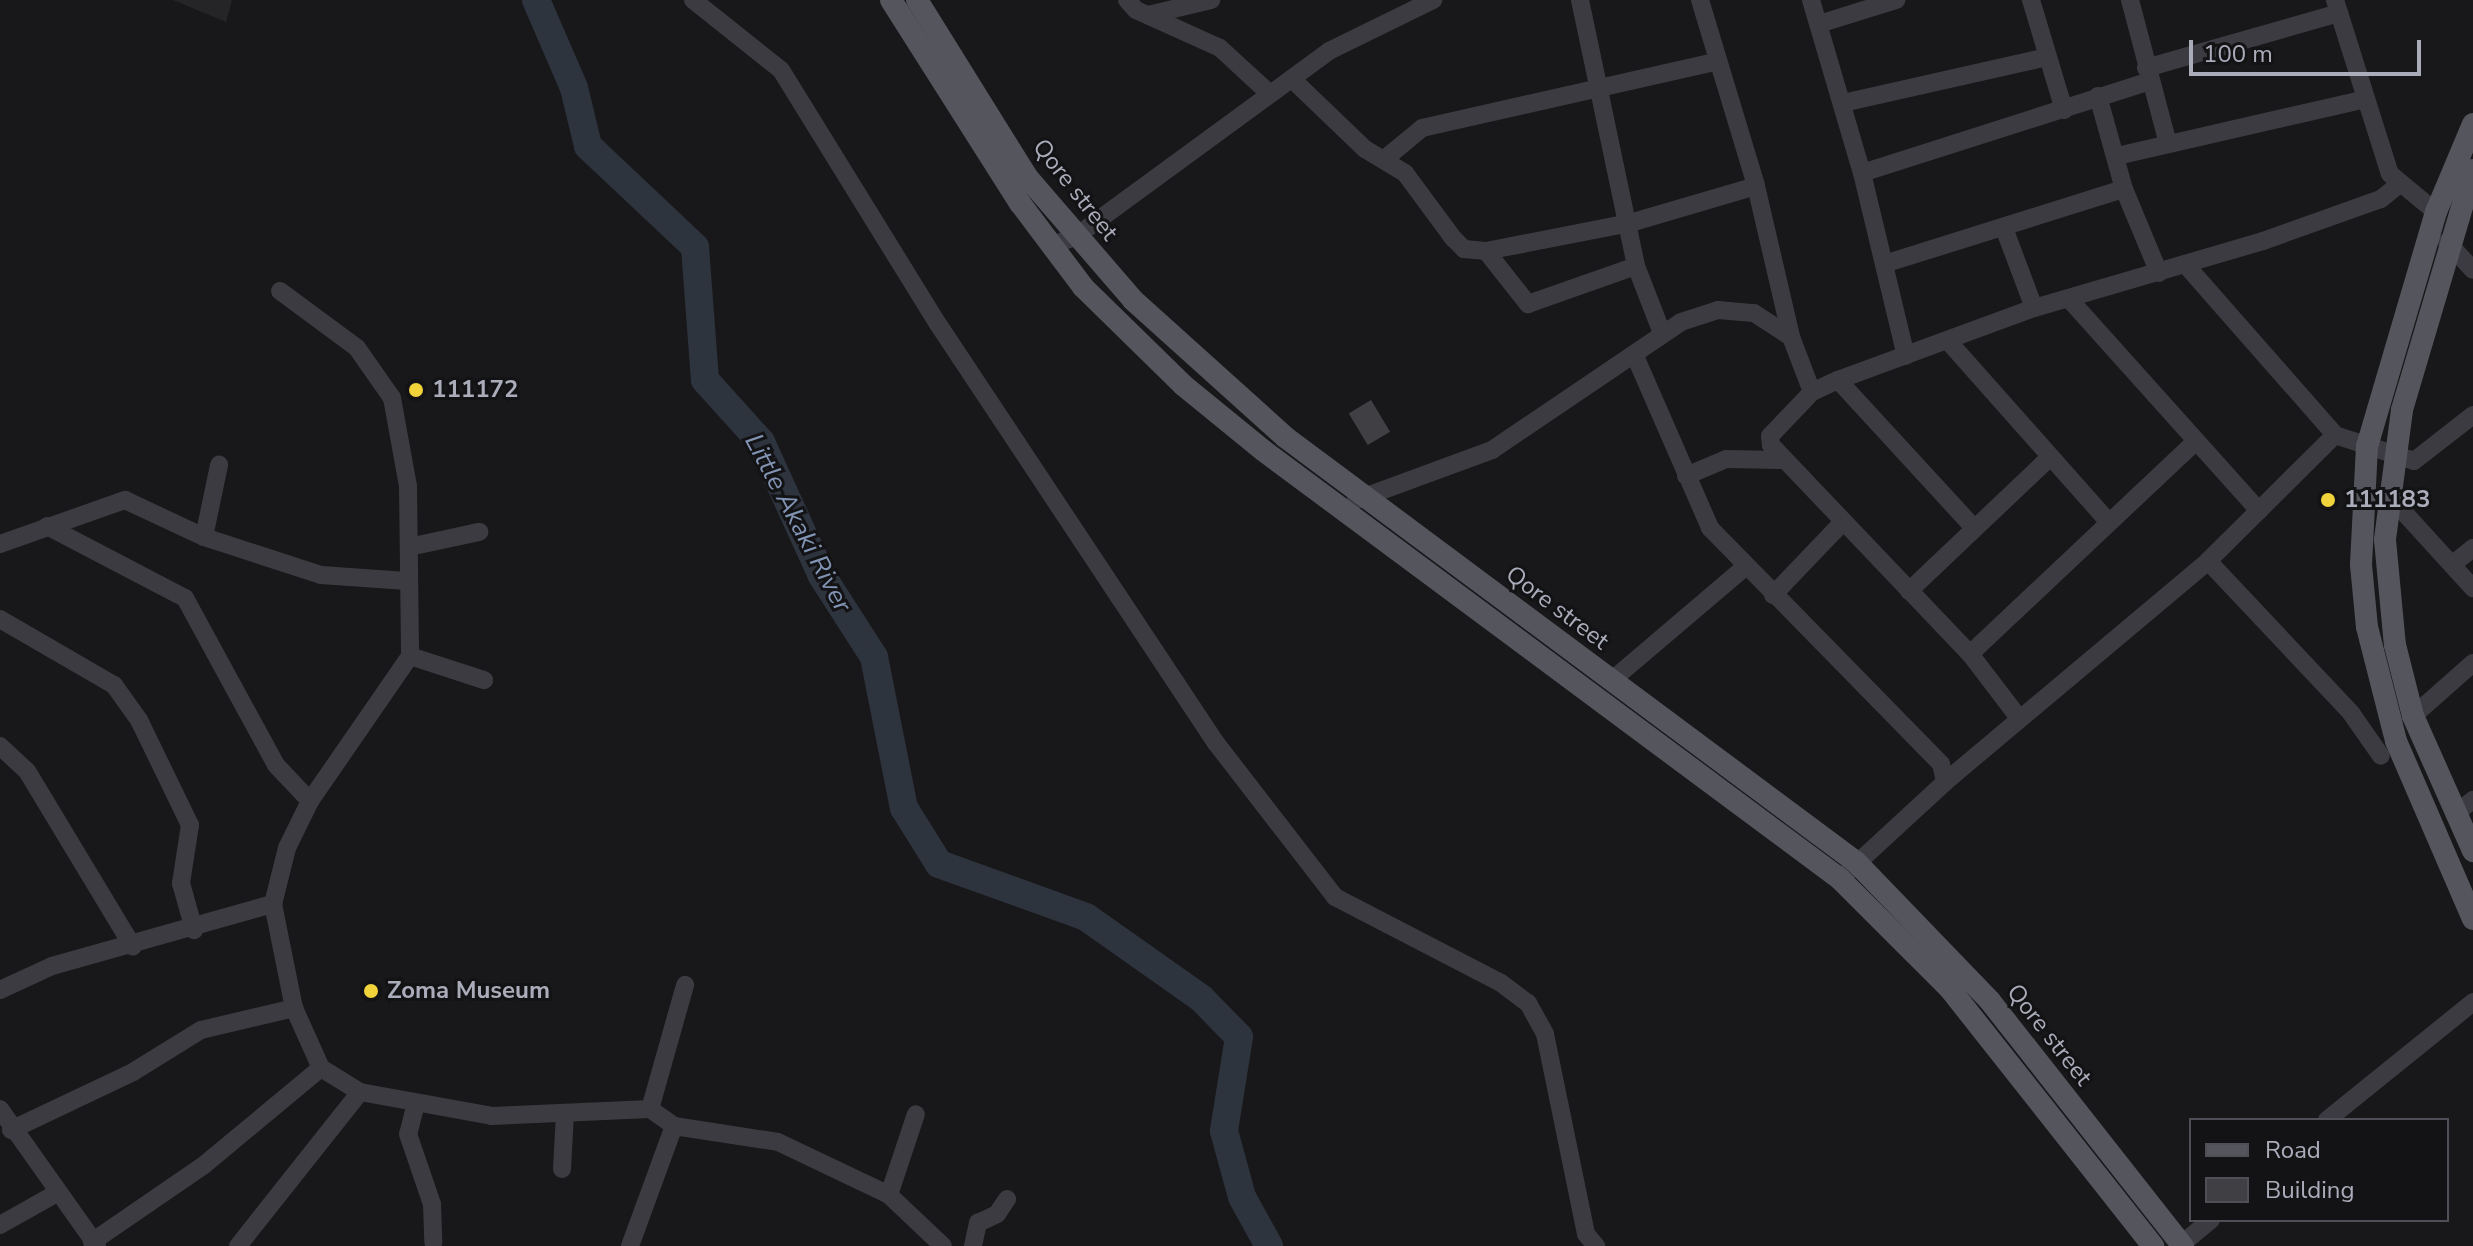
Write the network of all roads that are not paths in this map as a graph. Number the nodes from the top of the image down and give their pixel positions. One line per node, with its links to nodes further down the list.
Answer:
1 (693, 0): 134 (street)
2 (891, 0): 40 (main road, Qore street)
3 (917, 0): 38 (main road, Qore street)
4 (1127, 0): 14 (street)
5 (1211, 0): 14 (street)
6 (1433, 0): 19 (street)
7 (1580, 0): 20 (street)
8 (1700, 0): 17 (street)
9 (1811, 0): 15 (street)
10 (1896, 0): 15 (street)
11 (2031, 0): 16 (street)
12 (2130, 0): 18 (street)
13 (2337, 7): 18 (street); 23 (street)
14 (1148, 15): 21 (street)
15 (1819, 24): 24 (street)
16 (2047, 57): 24 (street); 25 (street)
17 (1716, 62): 20 (street); 32 (street)
18 (2148, 75): 22 (street); 27 (street)
19 (1293, 80): 21 (street); 29 (street)
20 (1599, 88): 29 (street); 36 (street)
21 (1270, 94): 38 (street)
22 (2098, 96): 25 (street); 28 (street)
23 (2362, 100): 27 (street); 33 (street)
24 (1843, 103): 31 (street)
25 (2064, 110): 31 (street)
26 (2473, 124): 35 (main road)
27 (2168, 144): 28 (street)
28 (2117, 156): 34 (street)
29 (1387, 157): 41 (street)
30 (2473, 170): 39 (main road)
31 (1862, 173): 42 (street)
32 (1756, 186): 36 (street); 51 (street)
33 (2397, 186): 35 (street); 43 (street)
34 (2124, 189): 37 (street); 46 (street)
35 (2436, 212): 60 (main road)
36 (1630, 223): 41 (street); 44 (street)
37 (2004, 228): 42 (street); 49 (street)
38 (1075, 237): 40 (street); 66 (main road, Qore street)
39 (2447, 242): 45 (street); 61 (main road)
40 (1052, 245): 69 (main road, Qore street)
41 (1486, 251): 44 (street)
42 (1884, 264): 54 (street)
43 (2185, 264): 46 (street); 58 (street)
44 (1636, 266): 50 (street)
45 (2473, 270)
46 (2159, 273): 48 (street)
47 (280, 291): 77 (street)
48 (2070, 300): 49 (street); 59 (street)
49 (2034, 308): 52 (street)
50 (1662, 333): 51 (street); 53 (street)
51 (1791, 337): 56 (street)
52 (1948, 341): 54 (street); 62 (street)
53 (1635, 356): 65 (street); 66 (street)
54 (1906, 356): 55 (street)
55 (1838, 380): 56 (street); 73 (street)
56 (1812, 392): 63 (street)
57 (2473, 415): 61 (street)
58 (2335, 435): 60 (street); 68 (street)
59 (2195, 442): 68 (street); 70 (street)
60 (2367, 446): 61 (street); 104 (main road)
61 (2392, 456): 67 (main road)
62 (2049, 458): 70 (street); 73 (street)
63 (1785, 460): 65 (street); 71 (street)
64 (219, 465): 75 (street)
65 (1686, 476): 81 (street)
66 (1361, 494): 69 (street); 91 (main road, Qore street)
67 (2389, 496): 80 (street); 92 (main road)
68 (2259, 511): 79 (street)
69 (1343, 512): 102 (main road, Qore street)
70 (2108, 521): 87 (street)
71 (1843, 522): 84 (street); 85 (street)
72 (47, 526): 75 (street); 76 (street); 98 (street)
73 (1973, 527): 84 (street)
74 (479, 532): 77 (street)
75 (204, 537): 82 (street)
76 (0, 544)
77 (409, 547): 82 (street)
78 (2473, 548): 80 (street)
79 (2208, 561): 93 (street); 95 (street)
80 (2453, 564): 83 (street)
81 (1744, 568): 85 (street); 91 (street)
82 (407, 581): 88 (street)
83 (2473, 588)
84 (1909, 591): 87 (street)
85 (1773, 595): 96 (street)
86 (0, 619): 105 (street)
87 (1970, 654): 93 (street)
88 (410, 656): 90 (street); 98 (street)
89 (2473, 663): 92 (street)
90 (484, 680)
91 (1611, 681): 101 (main road, Qore street)
92 (2413, 716): 99 (main road)
93 (2019, 718): 96 (street)
94 (0, 746): 106 (street)
95 (2381, 756)
96 (1945, 782): 101 (street)
97 (2473, 800): 99 (street)
98 (310, 801): 103 (street)
99 (2455, 814): 100 (main road)
100 (2473, 851)
101 (1856, 862): 102 (street); 129 (main road, Qore street)
102 (1840, 879): 135 (main road, Qore street)
103 (273, 904): 105 (street); 110 (street)
104 (2473, 919)
105 (194, 930): 106 (street)
106 (133, 947): 108 (street)
107 (685, 985): 115 (street)
108 (0, 990)
109 (2473, 1002): 118 (street)
110 (294, 1008): 111 (street); 120 (street)
111 (321, 1068): 112 (street); 128 (street)
112 (360, 1092): 113 (street); 130 (street)
113 (416, 1103): 116 (street); 127 (street)
114 (0, 1109): 120 (street)
115 (650, 1109): 116 (street); 119 (street)
116 (565, 1114): 121 (street)
117 (916, 1114): 123 (street)
118 (2329, 1118)
119 (674, 1126): 123 (street); 131 (street)
120 (11, 1130): 122 (street)
121 (562, 1169)
122 (55, 1194): 126 (street); 128 (street)
123 (889, 1195): 132 (street)
124 (1007, 1199): 133 (street)
125 (2209, 1222): 129 (street)
126 (0, 1225)
127 (433, 1242)
128 (94, 1244)
129 (2182, 1245)
130 (238, 1246)
131 (630, 1246)
132 (943, 1246)
133 (973, 1246)
134 (1596, 1246)
135 (2153, 1246)

